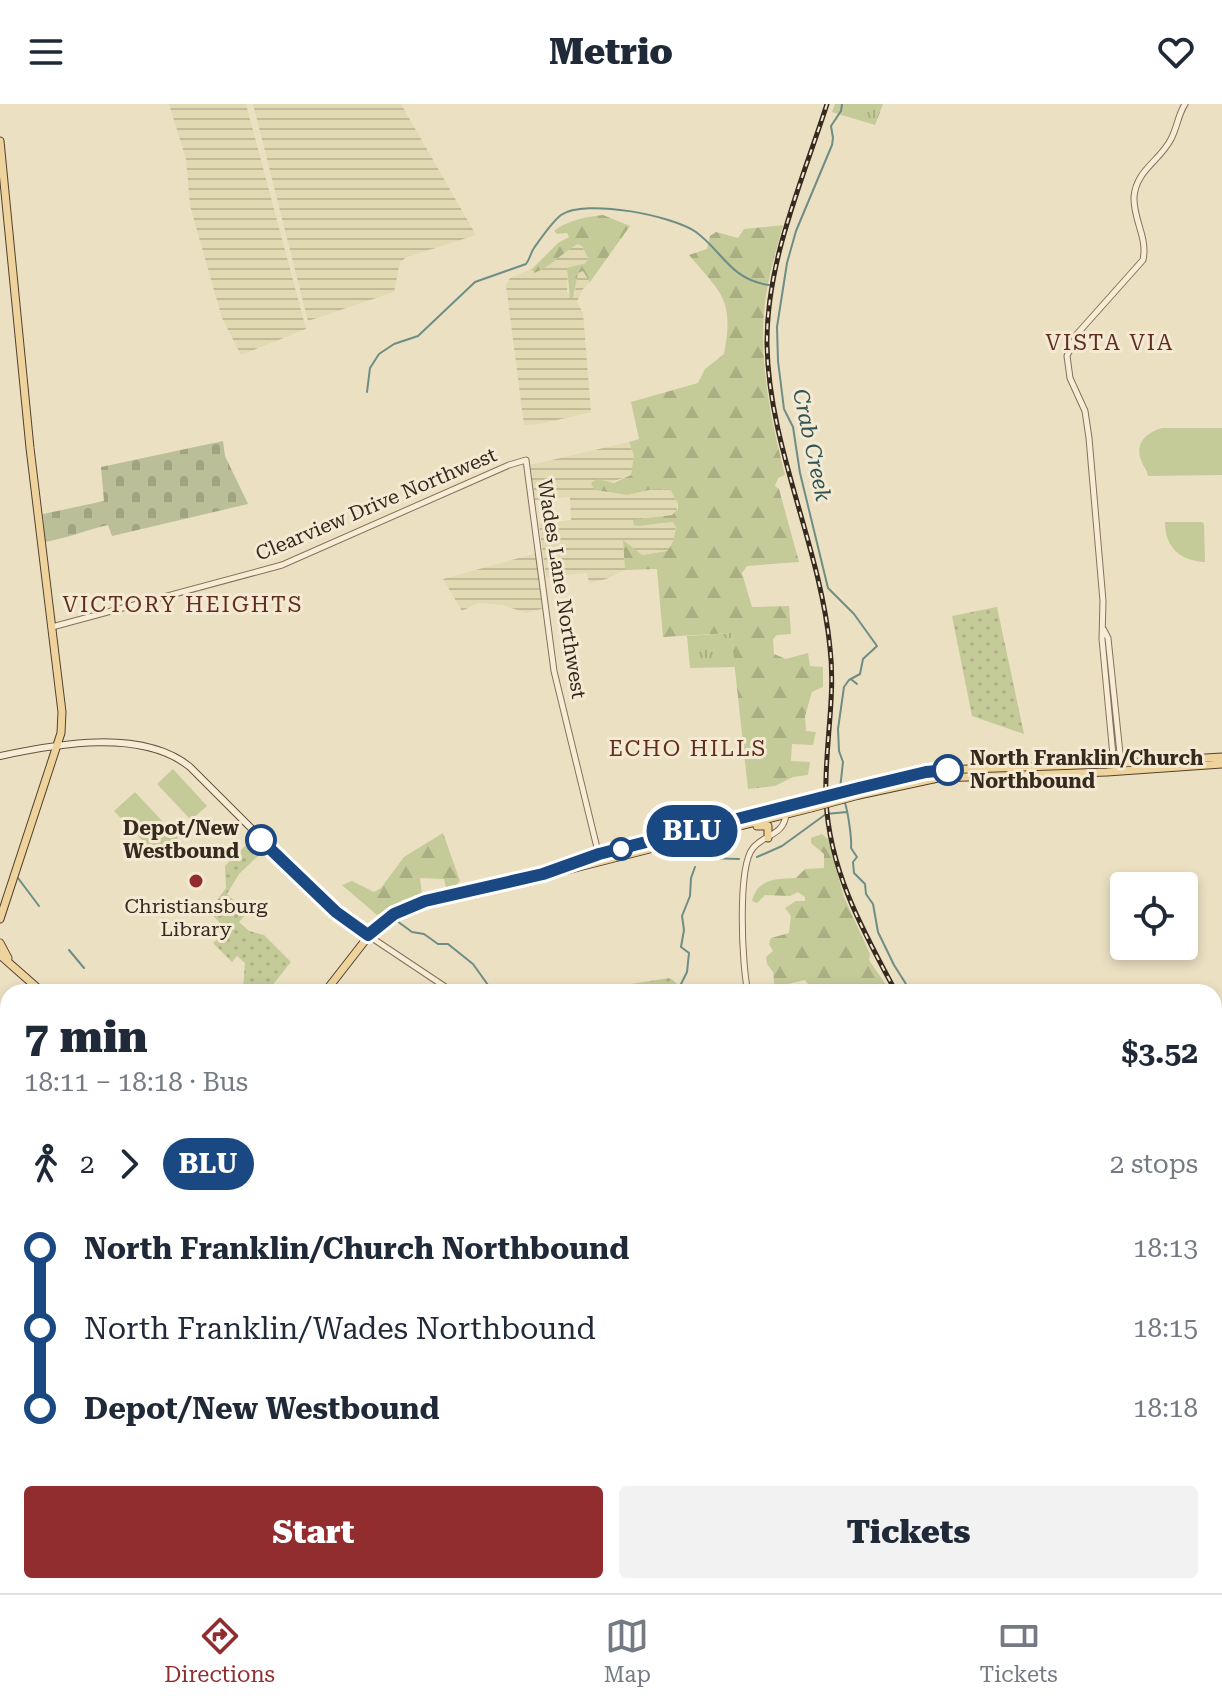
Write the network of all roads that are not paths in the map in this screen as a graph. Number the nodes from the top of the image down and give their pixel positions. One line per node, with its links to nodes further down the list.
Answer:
1 (1185, 104): 9 (street)
2 (0, 141): 4 (main road)
3 (526, 460): 4 (street, Clearview Drive Northwest); 14 (street, Wades Lane Northwest)
4 (52, 627): 5 (main road)
5 (57, 744): 6 (main road); 15 (main road); 16 (main road)
6 (0, 756)
7 (1222, 757): 9 (main road)
8 (1222, 764): 9 (main road)
9 (1116, 766): 10 (main road, bridge)
10 (811, 804): 11 (main road); 14 (main road)
11 (786, 814): 12 (main road); 13 (street)
12 (723, 830): 13 (main road); 14 (main road)
13 (768, 838): 23 (street)
14 (599, 858): 16 (main road)
15 (0, 919)
16 (368, 935): 21 (main road); 22 (street)
17 (0, 943): 19 (main road)
18 (0, 955): 19 (main road)
19 (13, 967): 20 (main road)
20 (33, 984)
21 (331, 984)
22 (441, 984)
23 (747, 984)

